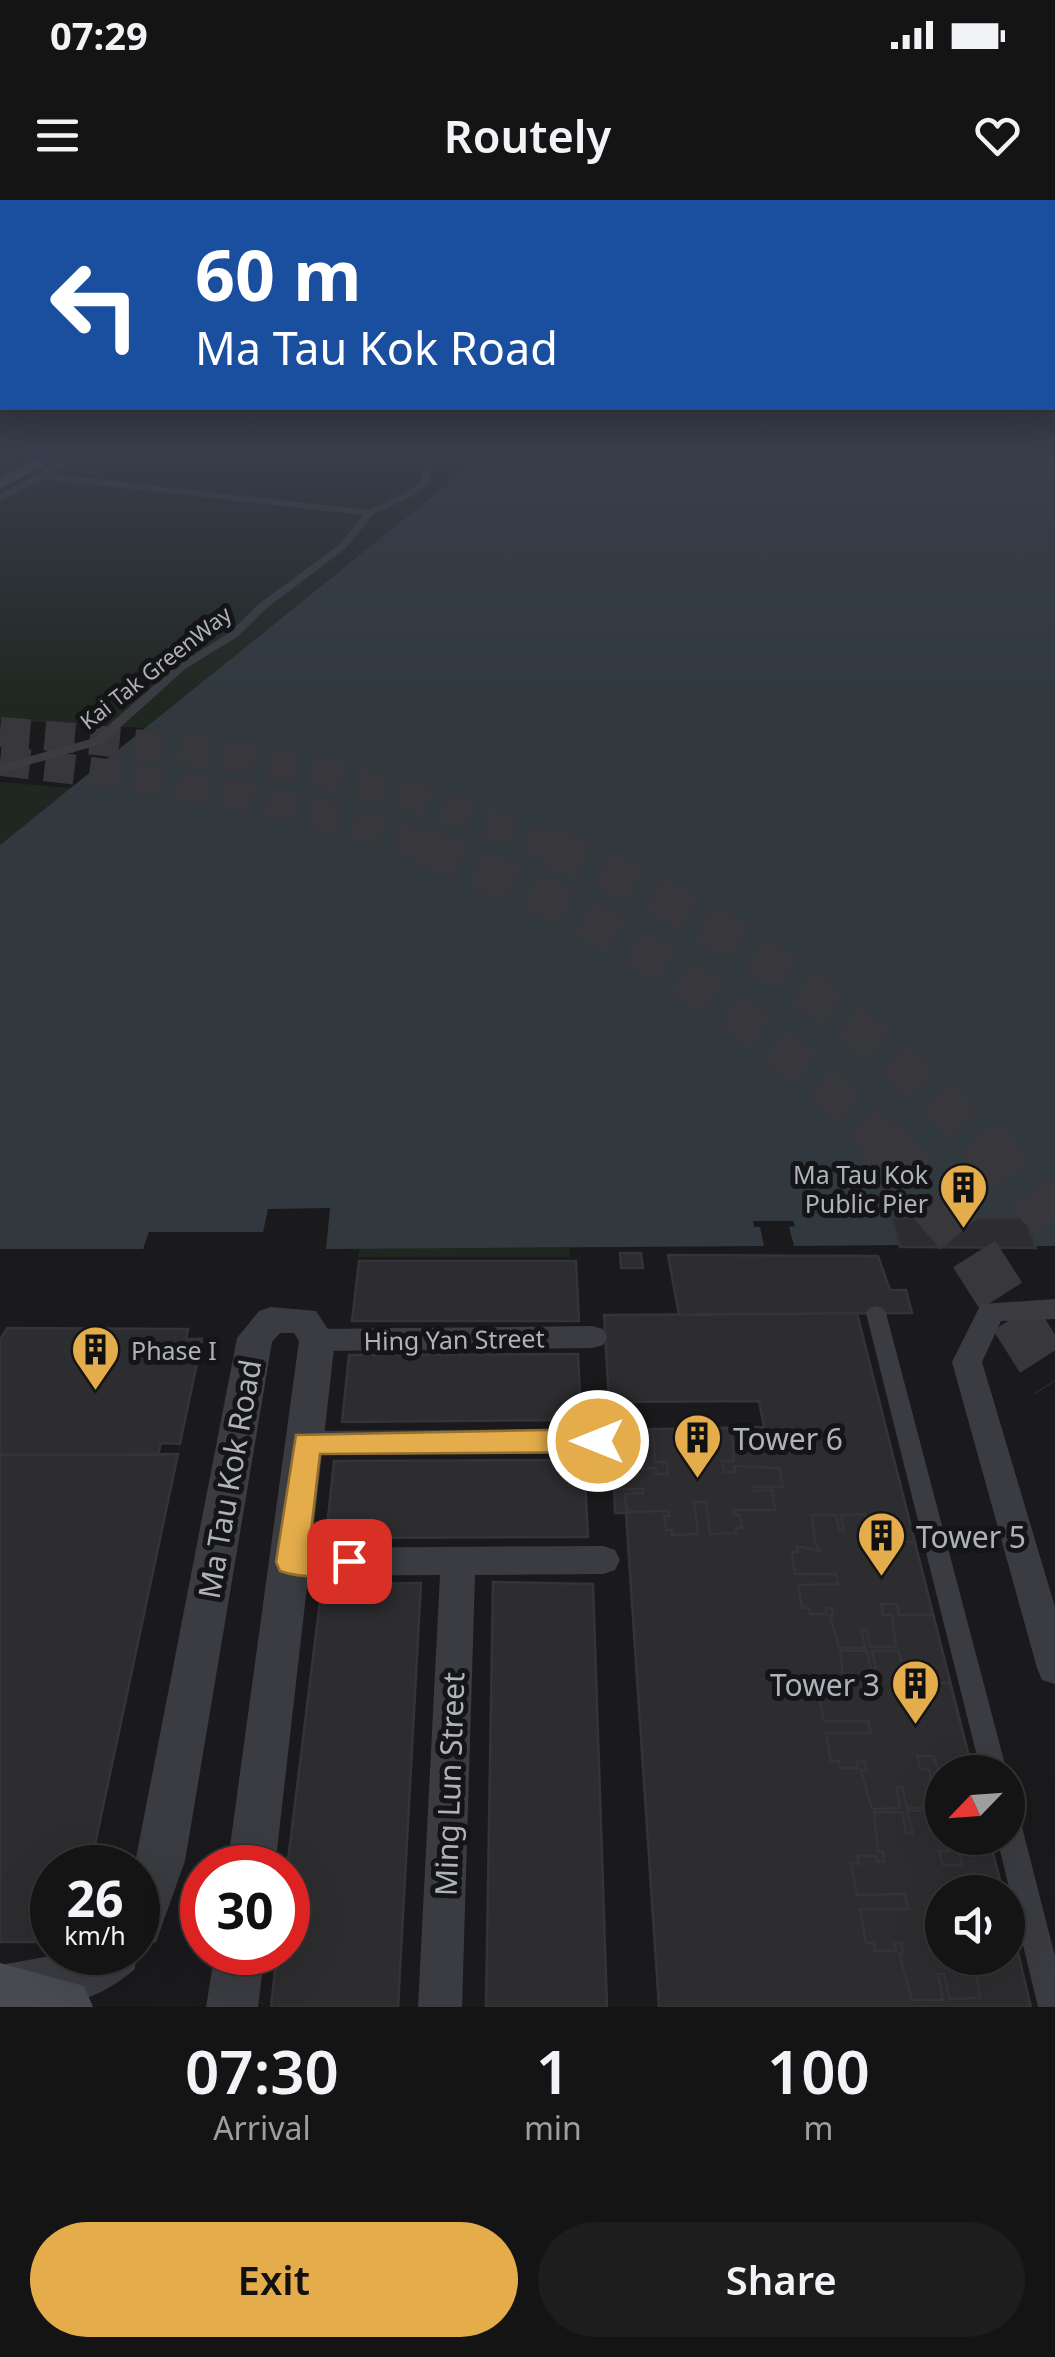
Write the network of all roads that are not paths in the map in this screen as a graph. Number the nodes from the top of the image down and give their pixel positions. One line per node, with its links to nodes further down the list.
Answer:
1 (353, 533): 2 (street, Kai Tak GreenWay)
2 (0, 769)
3 (1055, 1310): 12 (street)
4 (876, 1313): 13 (street)
5 (592, 1338): 6 (street, Hing Yan Street)
6 (316, 1340): 8 (street); 16 (street, Ma Tau Kok Road)
7 (598, 1441): 8 (street)
8 (306, 1443): 11 (street)
9 (458, 1560): 10 (street); 11 (street); 23 (street, Ming Lun Street)
10 (603, 1560)
11 (292, 1562): 14 (street)
12 (1055, 1668)
13 (990, 1755)
14 (254, 1845)
15 (1015, 1855): 24 (street)
16 (160, 1864)
17 (88, 1975): 19 (street)
18 (237, 1975): 22 (street)
19 (0, 1993): 20 (main road); 21 (main road)
20 (14, 2007)
21 (63, 2007)
22 (232, 2007)
23 (440, 2007)
24 (1053, 2007)

